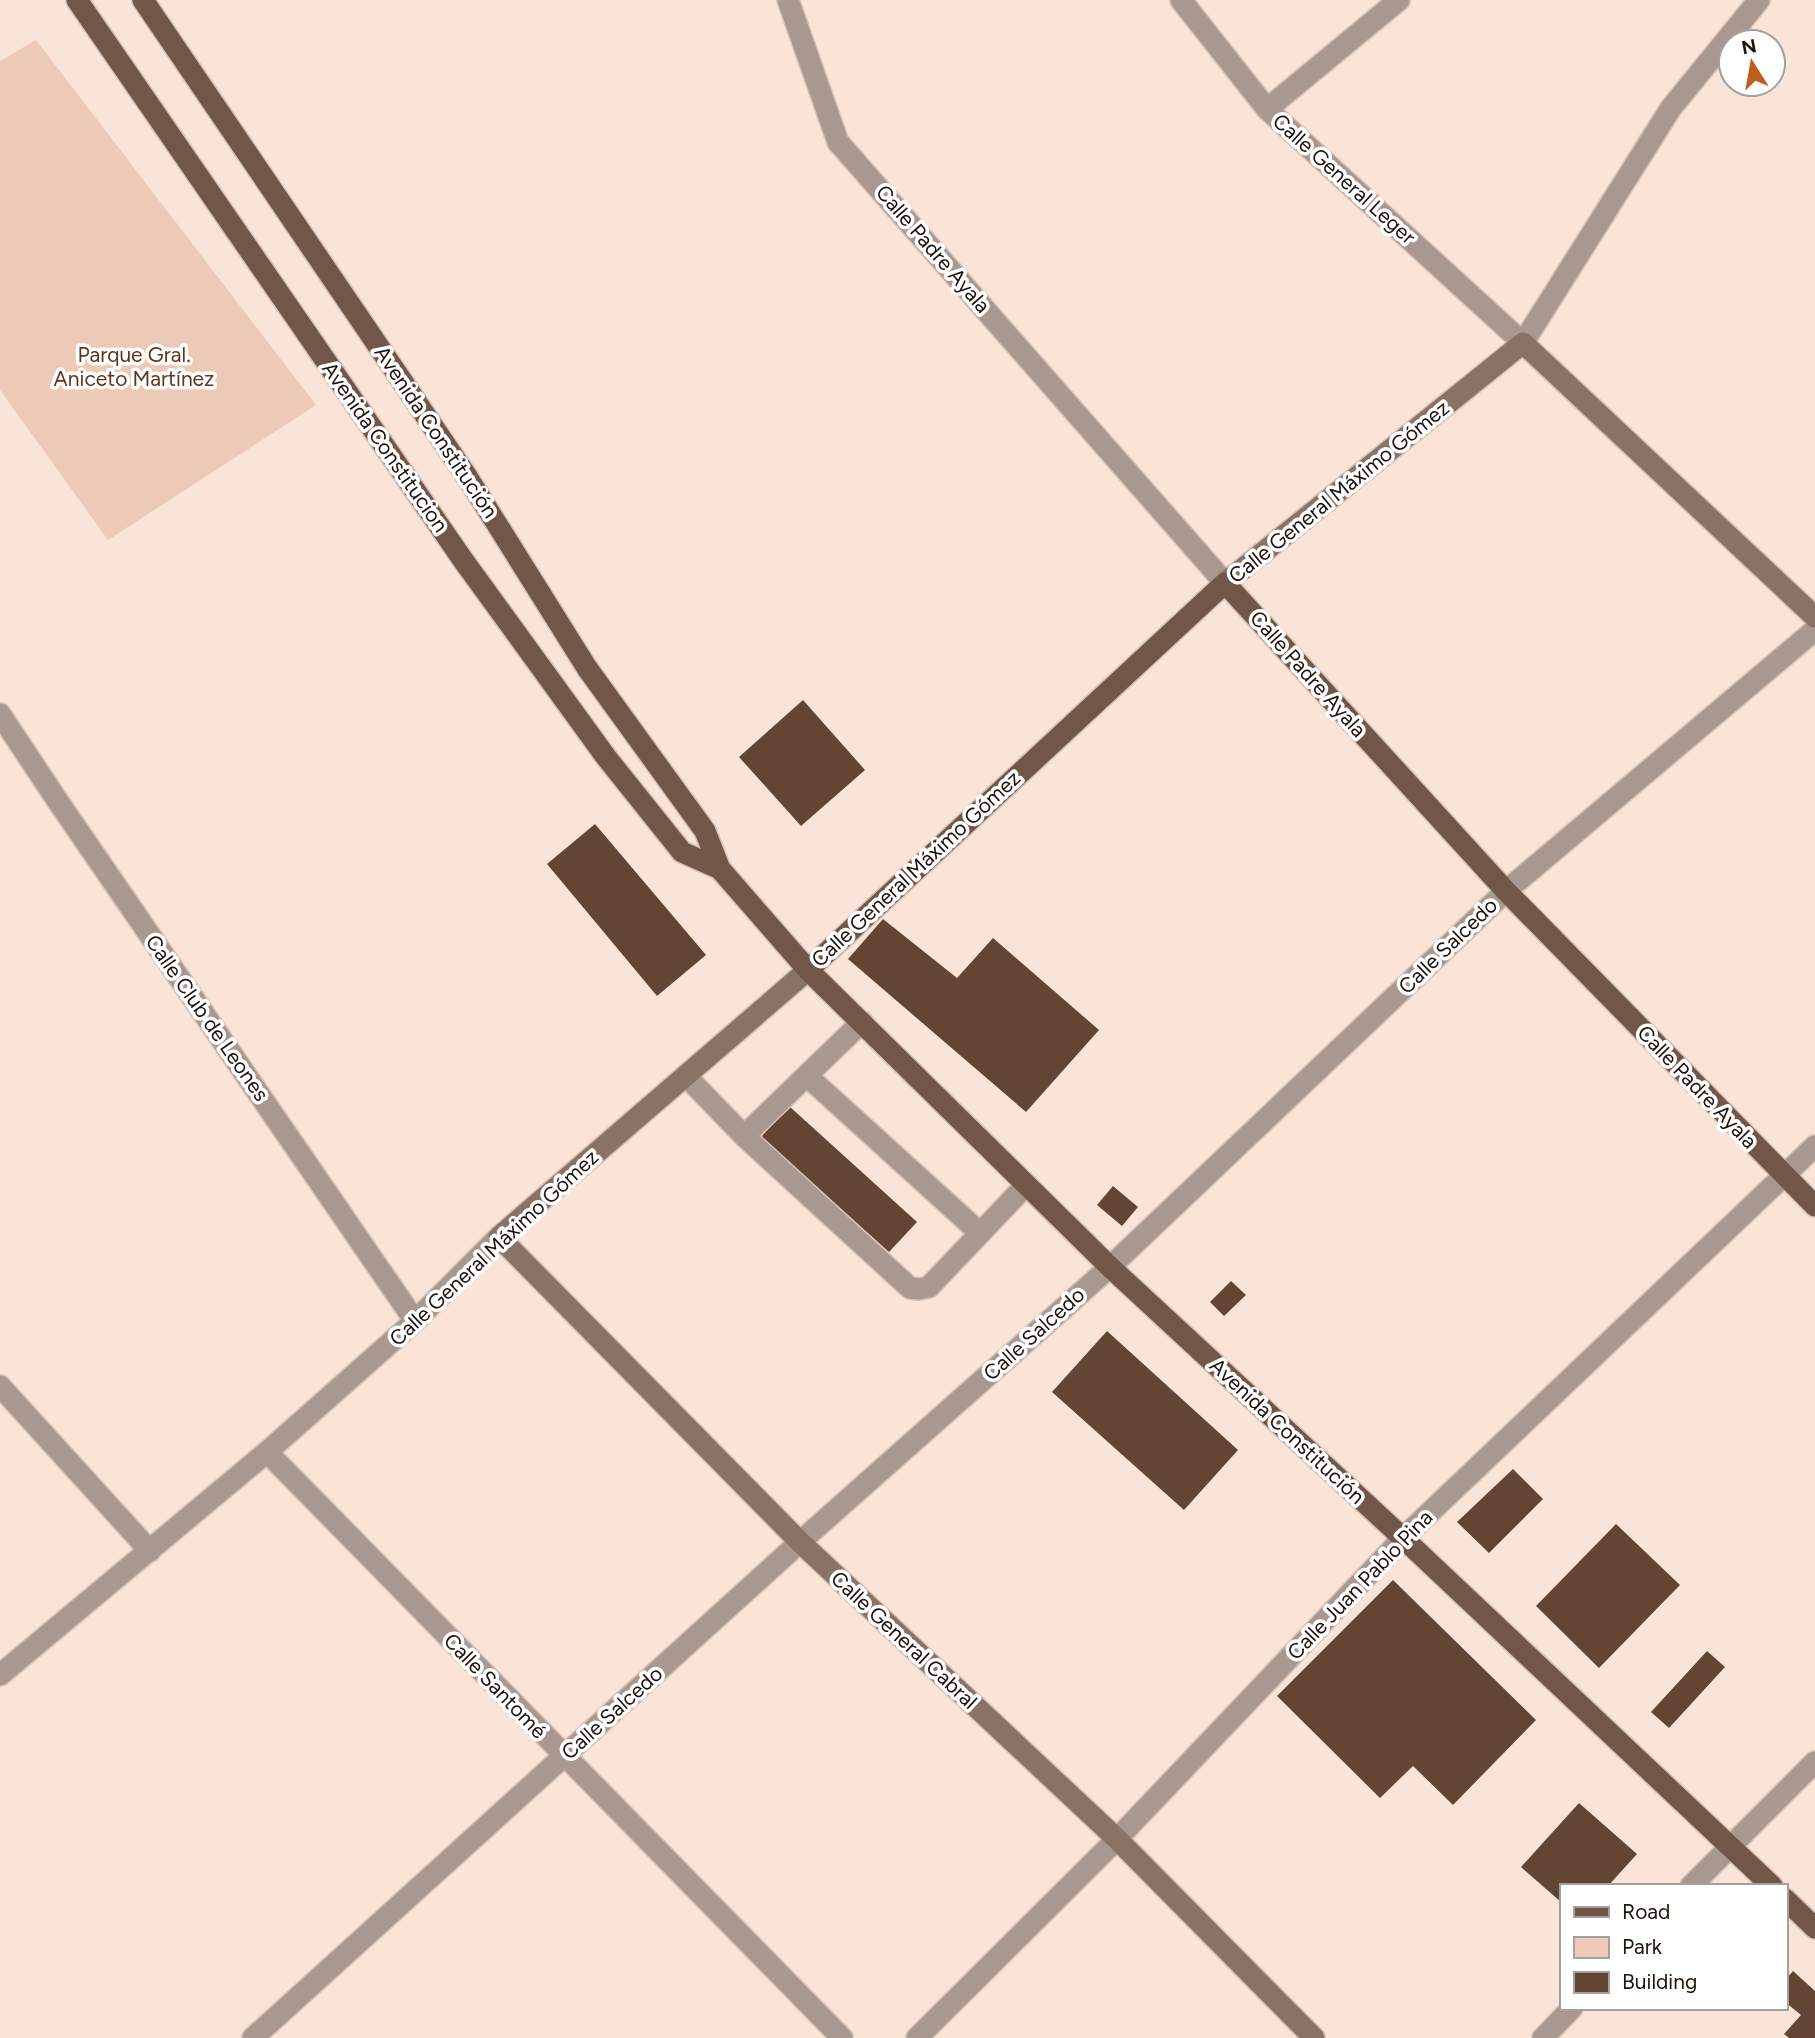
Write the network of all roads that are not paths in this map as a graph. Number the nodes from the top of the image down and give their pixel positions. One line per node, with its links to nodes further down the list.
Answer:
1 (77, 0): 13 (main road, Avenida Constitucion)
2 (788, 0): 9 (street, Calle Padre Ayala)
3 (1181, 0): 7 (street, Calle General Leger)
4 (1399, 0): 7 (street)
5 (1759, 0): 8 (street, Calle General Máximo Gómez)
6 (149, 5): 13 (main road, Avenida Constitución)
7 (1267, 109): 8 (street, Calle General Leger)
8 (1523, 343): 9 (street, Calle General Máximo Gómez); 10 (street)
9 (1225, 583): 14 (main road, Calle Padre Ayala); 15 (main road, Calle General Máximo Gómez)
10 (1815, 617)
11 (1815, 631): 14 (street, Calle Salcedo)
12 (0, 714): 27 (street, Calle Club de Leones)
13 (720, 869): 15 (main road, Avenida Constitución)
14 (1506, 891): 21 (main road, Calle Padre Ayala); 26 (street, Calle Salcedo)
15 (808, 970): 16 (main road, Avenida Constitución); 17 (street, Calle General Máximo Gómez)
16 (862, 1022): 18 (street); 22 (main road, Avenida Constitución)
17 (685, 1076): 19 (street); 25 (street, Calle General Máximo Gómez)
18 (807, 1076): 19 (street); 24 (street)
19 (744, 1136): 24 (street)
20 (1815, 1146): 21 (street, Calle Juan Pablo Pina)
21 (1784, 1176): 23 (main road, Calle Padre Ayala); 30 (street, Calle Juan Pablo Pina)
22 (1026, 1185): 24 (street); 26 (main road, Avenida Constitución)
23 (1815, 1206)
24 (980, 1233)
25 (499, 1237): 27 (street, Calle General Máximo Gómez); 31 (street, Calle General Cabral)
26 (1110, 1267): 30 (main road, Avenida Constitución); 31 (street, Calle Salcedo)
27 (415, 1321): 29 (street, Calle General Máximo Gómez)
28 (0, 1386): 32 (street)
29 (267, 1452): 32 (street, Calle General Máximo Gómez); 34 (street, Calle Santomé)
30 (1403, 1538): 36 (street, Calle Juan Pablo Pina); 37 (main road, Avenida Constitución)
31 (800, 1542): 34 (street, Calle Salcedo); 36 (street, Calle General Cabral)
32 (150, 1550): 33 (street, Calle General Máximo Gómez)
33 (0, 1675)
34 (564, 1756): 43 (street, Calle Salcedo); 44 (street, Calle Santomé)
35 (1815, 1762): 37 (street)
36 (1116, 1839): 45 (street, Calle Juan Pablo Pina); 46 (street, Calle General Cabral)
37 (1730, 1845): 38 (street); 39 (main road, Avenida Constitución)
38 (1693, 1884)
39 (1770, 1884)
40 (1787, 1901): 41 (main road)
41 (1815, 1928)
42 (1570, 2010): 47 (street)
43 (253, 2038)
44 (842, 2038)
45 (917, 2038)
46 (1314, 2038)
47 (1543, 2038)

